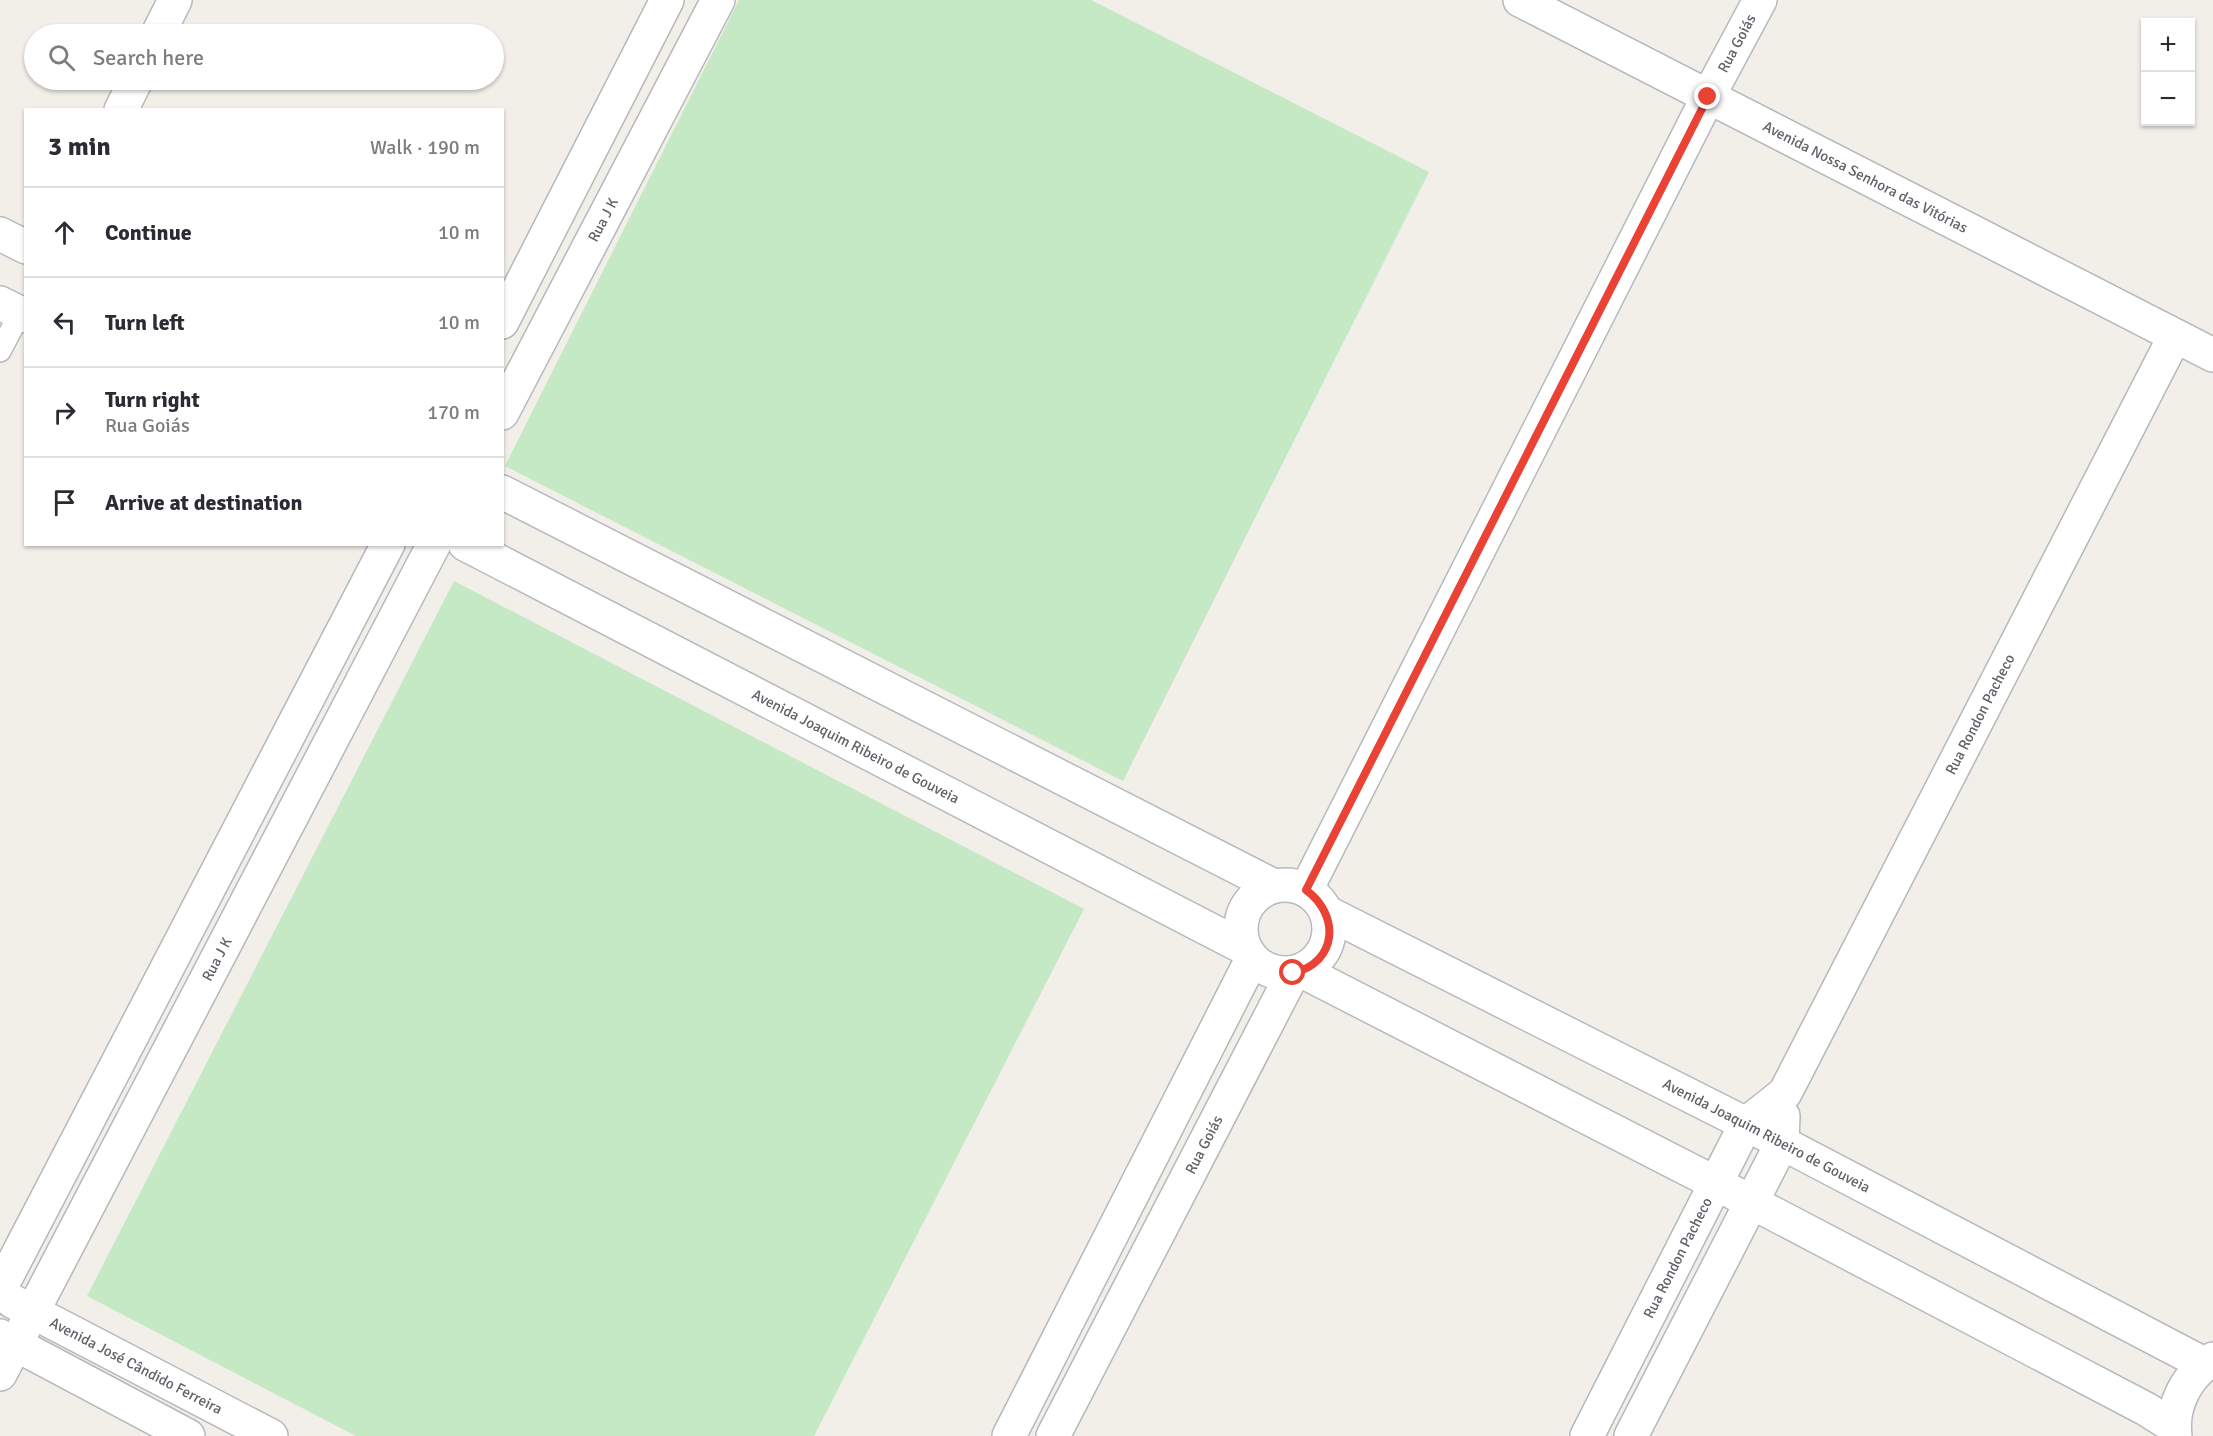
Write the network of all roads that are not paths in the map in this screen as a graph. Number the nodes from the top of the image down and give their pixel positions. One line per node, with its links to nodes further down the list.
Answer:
1 (175, 0): 6 (street)
2 (1520, 0): 8 (street, Avenida Nossa Senhora das Vitórias)
3 (1760, 0): 8 (street, Rua Goiás)
4 (665, 5): 5 (street, Rua J K); 13 (street, Rua J K)
5 (711, 14): 17 (street, Rua J K)
6 (163, 24)
7 (131, 90): 9 (street)
8 (1708, 97): 14 (street, Avenida Nossa Senhora das Vitórias); 22 (street, Rua Goiás)
9 (122, 108)
10 (0, 234): 11 (street)
11 (24, 246)
12 (18, 308): 15 (lane)
13 (504, 318)
14 (2175, 336): 16 (street, Avenida Nossa Senhora das Vitórias); 25 (street, Rua Rondon Pacheco)
15 (0, 351)
16 (2213, 355)
17 (504, 409)
18 (504, 493): 22 (street, Avenida Joaquim Ribeiro de Gouveia)
19 (387, 546): 30 (street)
20 (433, 546): 33 (street, Rua J K)
21 (469, 546): 23 (street, Avenida Joaquim Ribeiro de Gouveia)
22 (1302, 896): 23 (street); 24 (street); 26 (street, Avenida Joaquim Ribeiro de Gouveia)
23 (1249, 954): 24 (street, Avenida Joaquim Ribeiro de Gouveia); 32 (street)
24 (1297, 972): 28 (street, Avenida Joaquim Ribeiro de Gouveia); 34 (street, Rua Goiás)
25 (1785, 1093): 26 (street, Rua Rondon Pacheco); 27 (street, Rua Rondon Pacheco)
26 (1746, 1124): 27 (street, Avenida Joaquim Ribeiro de Gouveia); 28 (street, Rua Rondon Pacheco)
27 (1782, 1143): 29 (street, Rua Rondon Pacheco); 36 (street, Avenida Joaquim Ribeiro de Gouveia)
28 (1717, 1184): 29 (street, Avenida Joaquim Ribeiro de Gouveia); 43 (street, Rua Rondon Pacheco)
29 (1751, 1204): 38 (street, Avenida Joaquim Ribeiro de Gouveia); 44 (street, Rua Rondon Pacheco)
30 (0, 1289)
31 (0, 1294): 33 (street, Avenida José Cândido Ferreira)
32 (1080, 1297): 34 (street); 41 (street)
33 (33, 1312): 35 (street, Rua J K); 40 (street, Avenida José Cândido Ferreira)
34 (1117, 1315): 42 (street, Rua Goiás)
35 (8, 1340): 37 (street, Rua J K); 39 (street)
36 (2209, 1361): 38 (street)
37 (0, 1374)
38 (2174, 1431)
39 (188, 1436)
40 (271, 1436)
41 (1009, 1436)
42 (1053, 1436)
43 (1587, 1436)
44 (1631, 1436)

